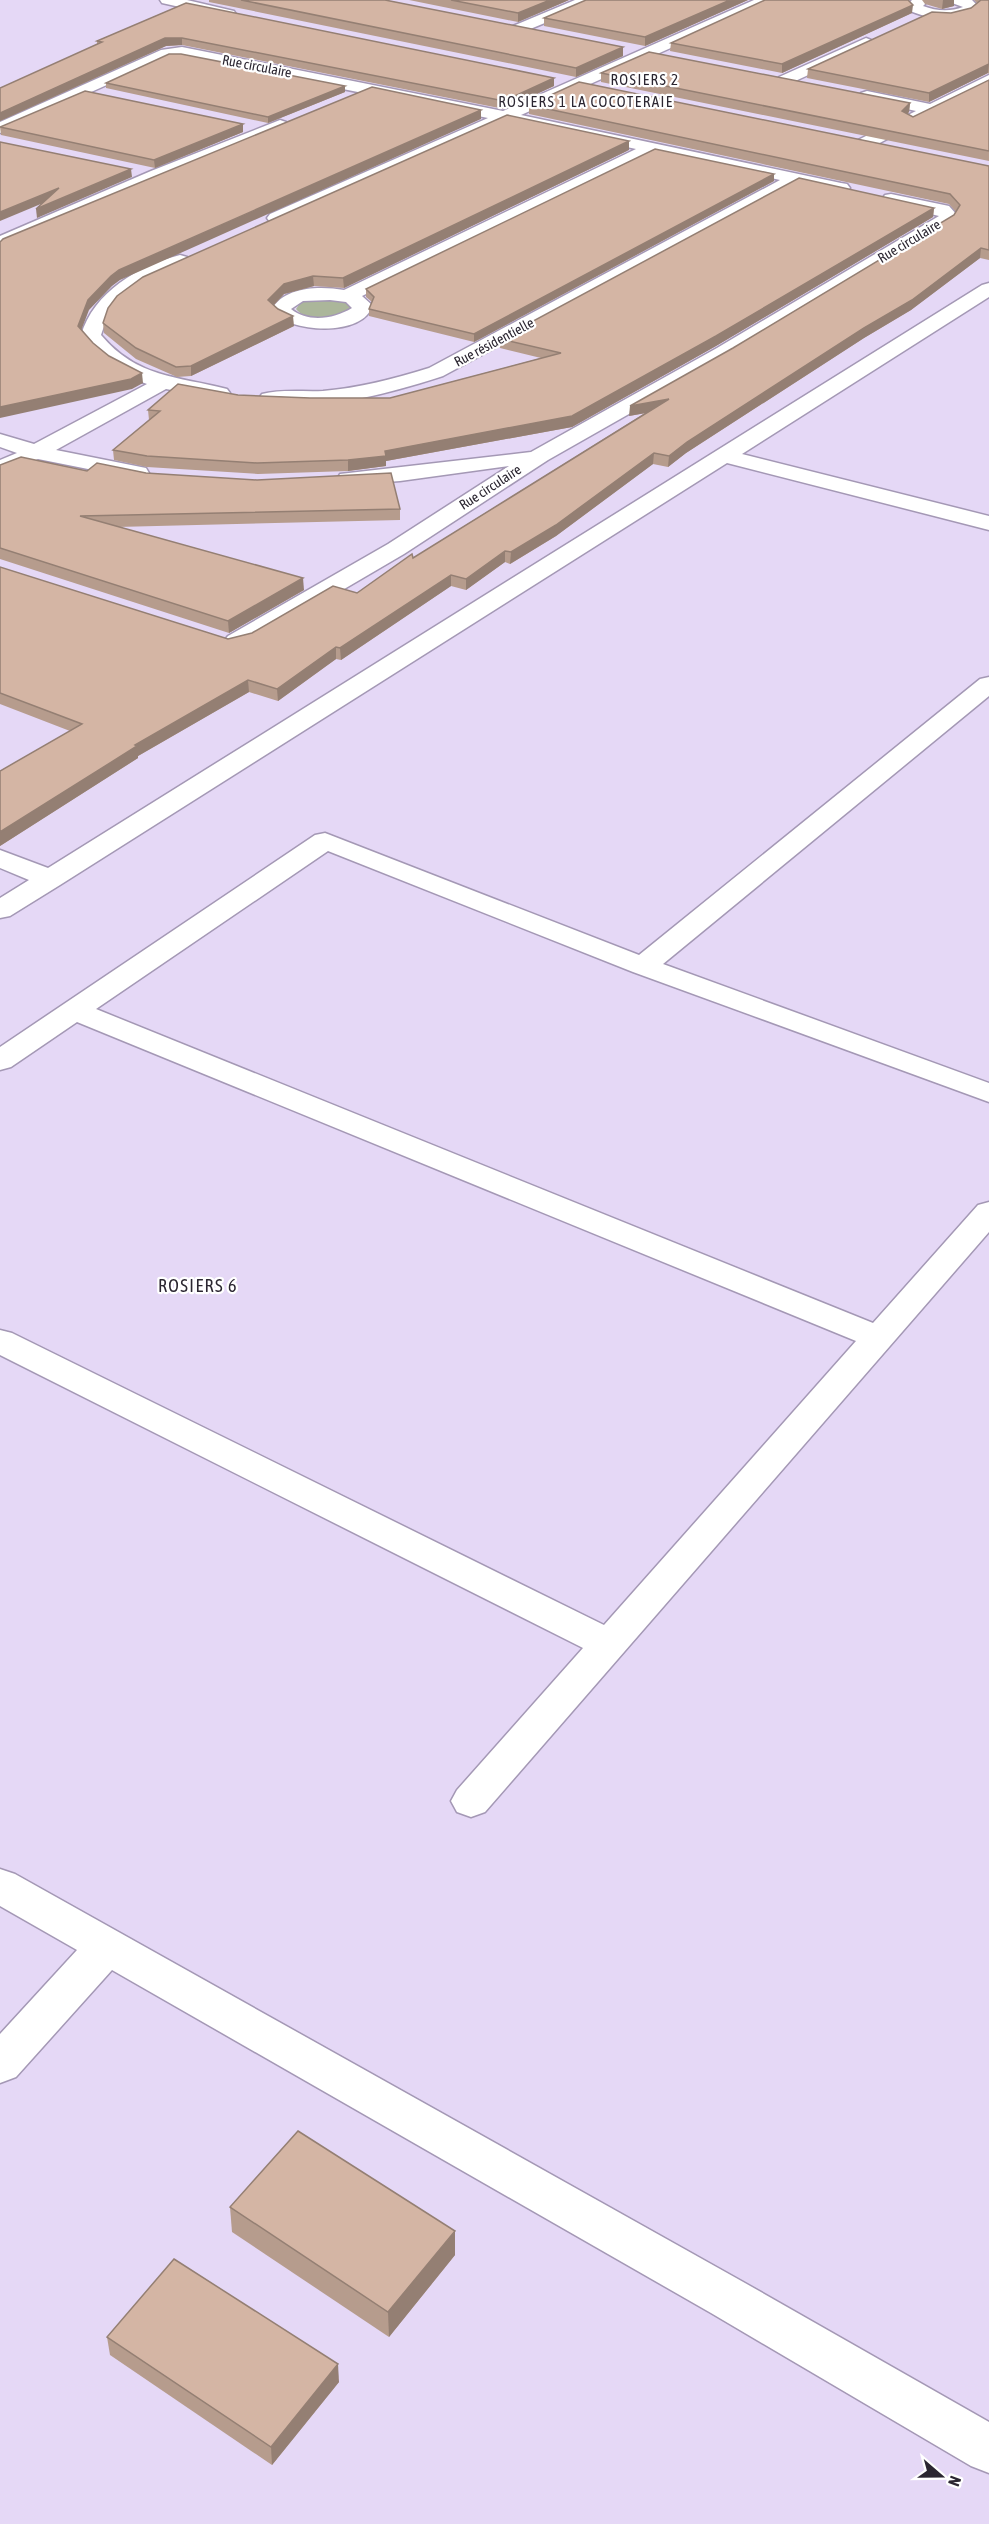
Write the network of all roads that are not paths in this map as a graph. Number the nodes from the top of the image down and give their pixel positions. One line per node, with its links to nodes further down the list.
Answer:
1 (167, 0): 6 (street)
2 (588, 0): 8 (street)
3 (766, 0): 11 (street)
4 (957, 0): 5 (street)
5 (926, 7): 7 (street)
6 (239, 16)
7 (909, 22)
8 (542, 33)
9 (878, 37): 16 (street)
10 (623, 48): 11 (street)
11 (646, 53): 12 (street); 15 (street)
12 (669, 57)
13 (554, 80): 15 (street)
14 (989, 80): 23 (street)
15 (576, 84): 18 (street); 24 (street)
16 (807, 84)
17 (371, 88): 19 (street, Rue circulaire); 22 (street); 24 (street, Rue circulaire)
18 (599, 89)
19 (81, 90): 21 (street); 27 (street, Rue circulaire)
20 (852, 93): 23 (street)
21 (105, 95)
22 (340, 101)
23 (930, 109): 30 (street)
24 (504, 116): 29 (street, Rue circulaire); 38 (street)
25 (299, 118): 28 (street)
26 (233, 123): 28 (street)
27 (0, 128)
28 (269, 130): 32 (street)
29 (652, 148): 33 (street, Rue circulaire); 42 (street)
30 (886, 148)
31 (123, 168): 32 (street)
32 (157, 175): 37 (street)
33 (797, 178): 34 (street, Rue circulaire); 43 (street, Rue résidentielle)
34 (853, 191)
35 (875, 195): 46 (street, Rue circulaire)
36 (10, 219): 37 (street)
37 (39, 226): 39 (street)
38 (255, 227)
39 (0, 243)
40 (201, 252): 43 (street, Rue résidentielle)
41 (989, 289): 47 (street)
42 (347, 296)
43 (163, 383): 45 (street)
44 (0, 440): 45 (street)
45 (36, 452): 48 (street); 49 (street)
46 (540, 455): 50 (street); 52 (street, Rue circulaire)
47 (726, 456): 51 (street); 55 (street)
48 (0, 468)
49 (157, 476)
50 (332, 480)
51 (989, 523)
52 (217, 638)
53 (989, 684): 57 (street)
54 (0, 858): 55 (street)
55 (50, 879): 56 (street)
56 (0, 910)
57 (643, 966): 58 (street); 60 (street)
58 (74, 1011): 59 (street); 62 (street)
59 (0, 1061)
60 (989, 1093)
61 (989, 1212): 62 (street)
62 (879, 1338): 64 (street)
63 (0, 1341): 64 (street)
64 (609, 1644): 65 (street)
65 (471, 1801)
66 (0, 1886): 67 (street)
67 (106, 1948): 68 (street); 69 (street)
68 (0, 2064)
69 (989, 2449)

